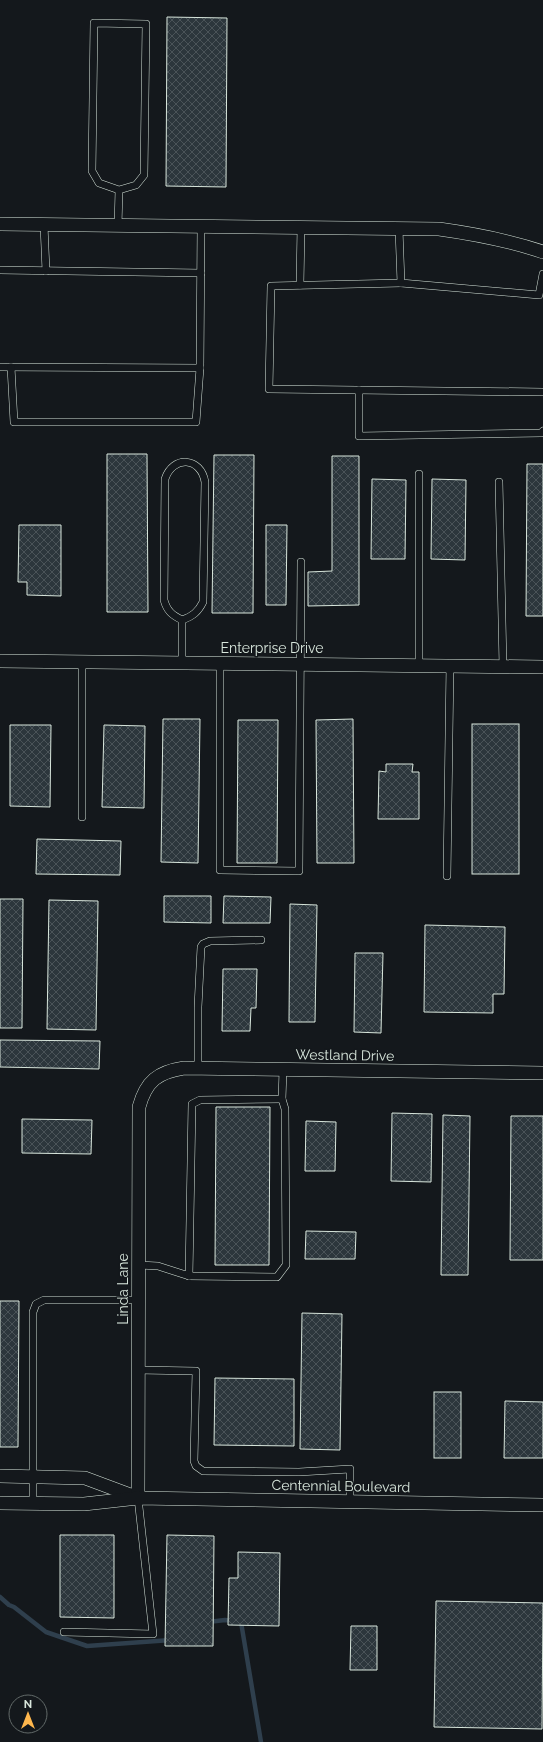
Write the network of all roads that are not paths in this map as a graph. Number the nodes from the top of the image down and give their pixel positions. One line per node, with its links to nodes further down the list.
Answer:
1 (119, 190): 1 (lane); 4 (lane)
2 (0, 224): 3 (street)
3 (44, 225): 4 (street); 10 (lane)
4 (118, 226): 5 (street)
5 (201, 227): 6 (street); 11 (lane)
6 (301, 227): 7 (street); 14 (lane)
7 (399, 229): 8 (street); 13 (lane)
8 (543, 252)
9 (0, 270): 10 (lane)
10 (46, 271): 11 (lane)
11 (201, 273): 18 (lane)
12 (543, 274): 15 (lane)
13 (401, 283): 14 (lane); 15 (lane)
14 (300, 285): 19 (lane)
15 (541, 296)
16 (0, 367): 17 (lane)
17 (11, 367): 18 (lane); 18 (lane)
18 (200, 368)
19 (359, 390): 20 (lane); 21 (lane)
20 (543, 392)
21 (543, 431)
22 (419, 474): 31 (lane)
23 (499, 482): 33 (lane)
24 (301, 562): 30 (lane)
25 (182, 620): 25 (lane); 28 (lane)
26 (0, 661): 27 (street, Enterprise Drive)
27 (82, 661): 28 (street, Enterprise Drive); 35 (lane)
28 (182, 663): 29 (street, Enterprise Drive)
29 (220, 664): 30 (street, Enterprise Drive); 30 (lane)
30 (300, 664): 31 (street, Enterprise Drive)
31 (419, 665): 32 (street, Enterprise Drive)
32 (450, 665): 33 (street, Enterprise Drive); 36 (lane)
33 (503, 666): 34 (street, Enterprise Drive)
34 (543, 666)
35 (82, 817)
36 (447, 876)
37 (261, 940): 38 (lane)
38 (198, 1069): 39 (street, Westland Drive); 41 (street, Westland Drive)
39 (283, 1070): 40 (street, Westland Drive); 42 (lane)
40 (543, 1073)
41 (150, 1082): 43 (street, Linda Lane)
42 (282, 1099): 44 (lane); 44 (lane)
43 (139, 1265): 44 (lane); 45 (street, Linda Lane)
44 (189, 1276)
45 (138, 1300): 46 (street, Linda Lane); 48 (lane)
46 (139, 1370): 49 (street, Linda Lane); 50 (lane)
47 (0, 1476): 48 (street, Centennial Boulevard)
48 (33, 1477): 49 (street, Centennial Boulevard); 52 (lane)
49 (138, 1498): 50 (street, Centennial Boulevard); 52 (street, Centennial Boulevard); 54 (lane)
50 (350, 1502): 53 (street, Centennial Boulevard)
51 (0, 1503): 52 (street, Centennial Boulevard)
52 (33, 1503)
53 (543, 1505)
54 (64, 1632)

